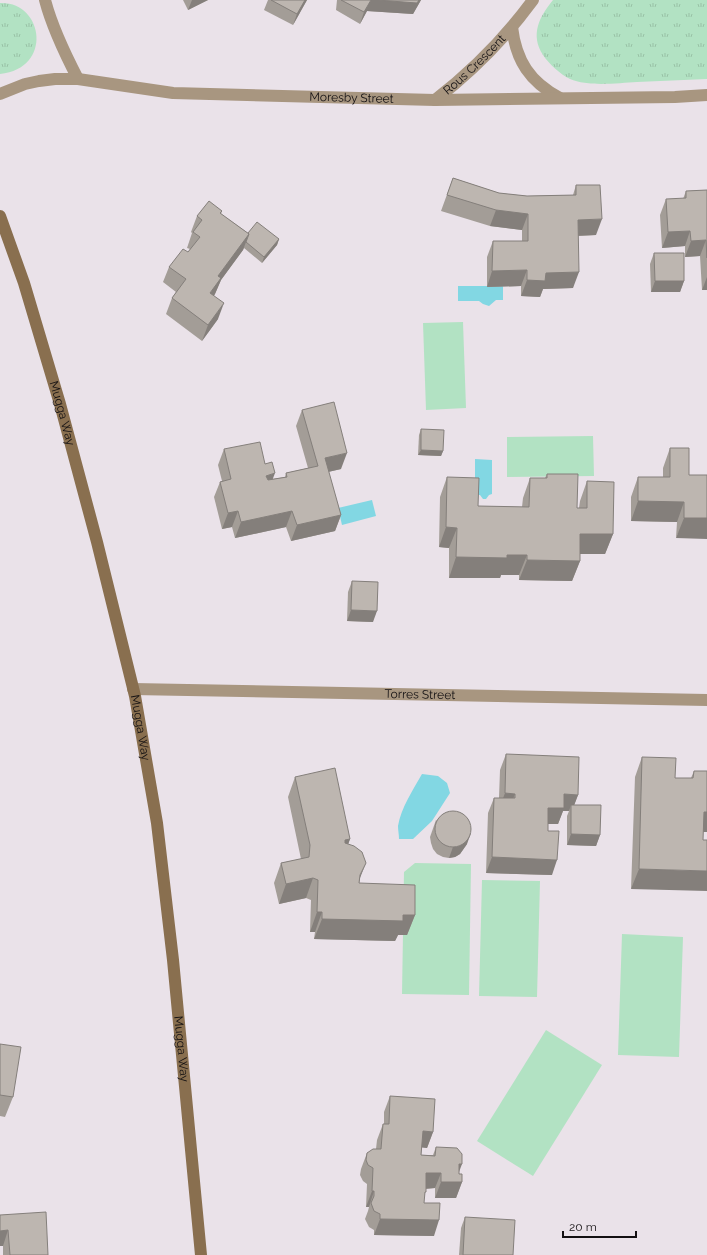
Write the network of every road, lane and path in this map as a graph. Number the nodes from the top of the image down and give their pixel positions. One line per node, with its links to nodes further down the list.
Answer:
1 (45, 0): 4 (street)
2 (533, 0): 3 (street, Rous Crescent)
3 (512, 27): 7 (street, Rous Crescent); 8 (street, Rous Crescent)
4 (78, 79): 5 (street, Moresby Street); 8 (street, Moresby Street)
5 (0, 94)
6 (707, 95): 7 (street, Moresby Street)
7 (561, 98): 8 (street, Moresby Street)
8 (435, 100)
9 (0, 216): 10 (main road, Mugga Way)
10 (133, 689): 11 (street, Torres Street); 12 (main road, Mugga Way)
11 (707, 700)
12 (201, 1255)

